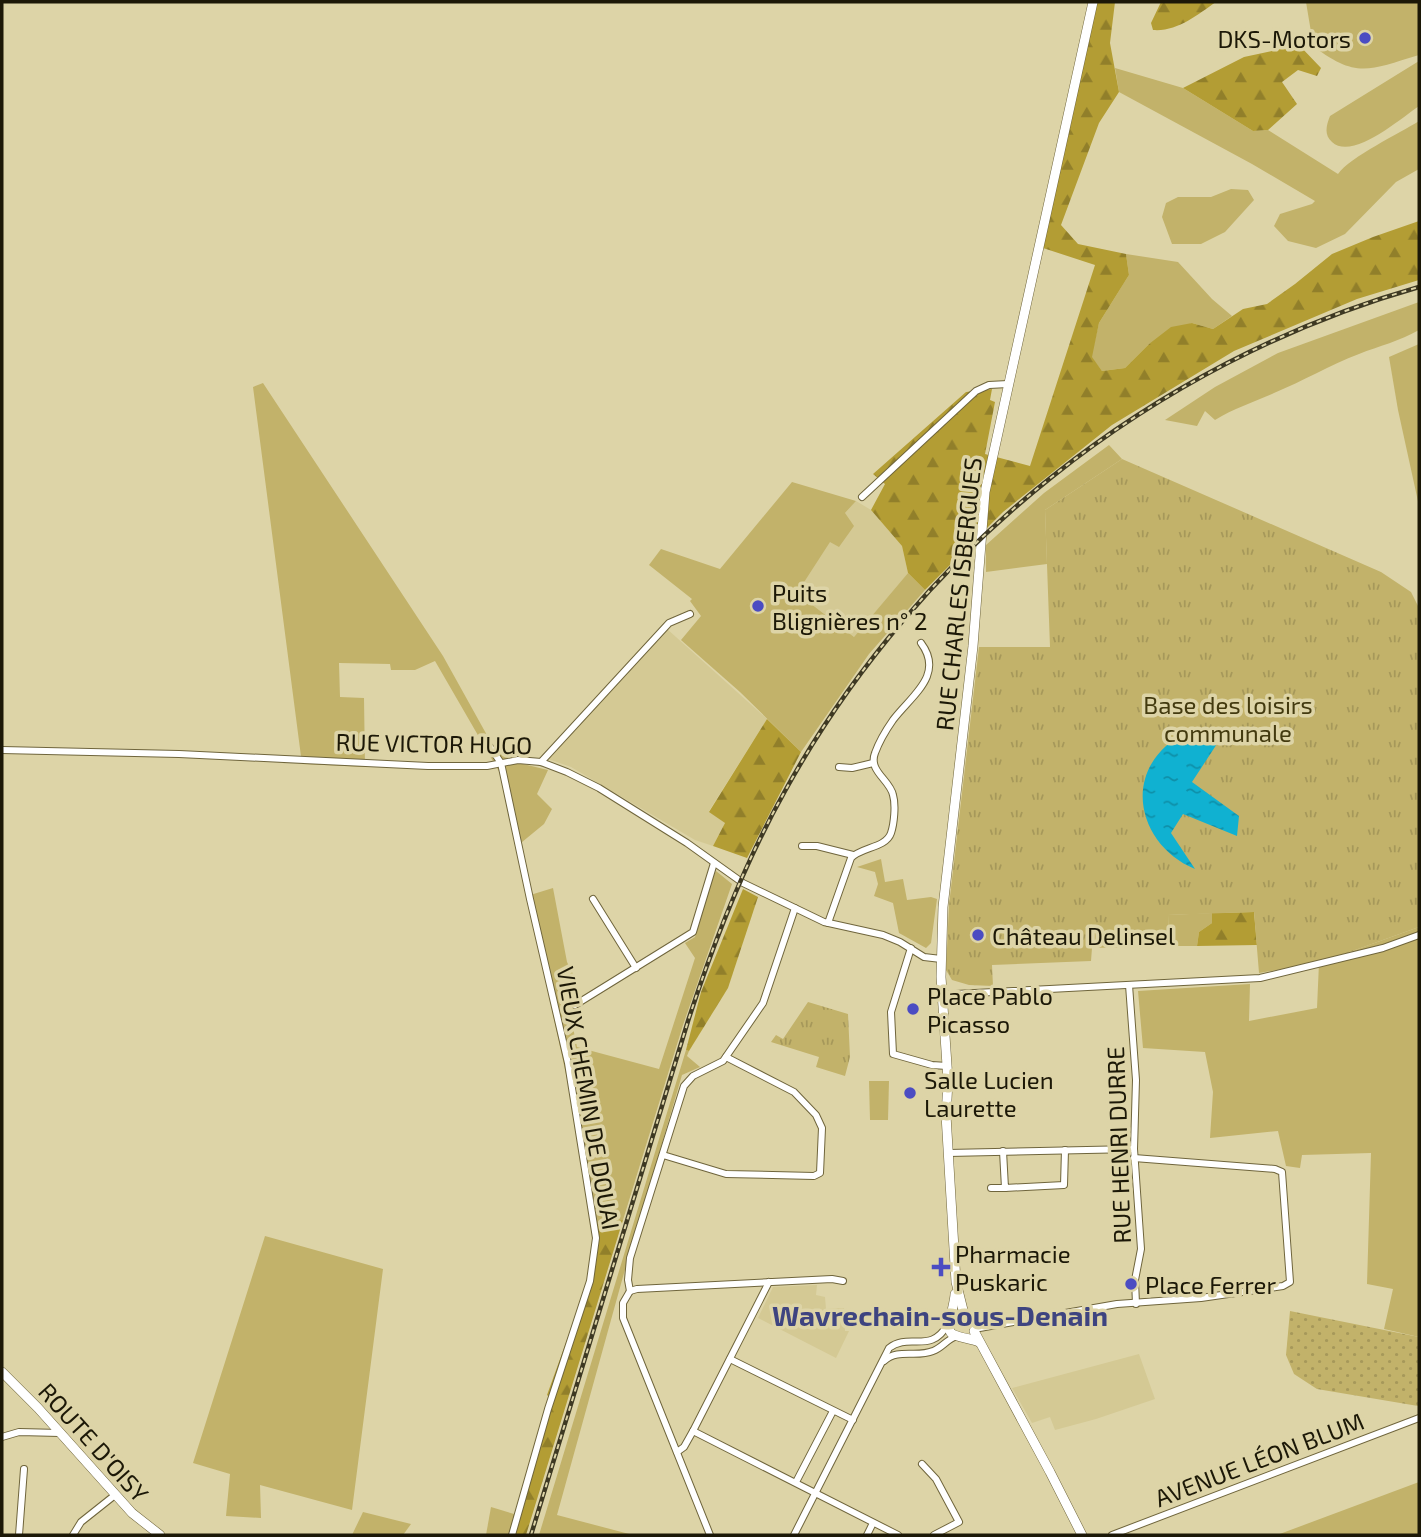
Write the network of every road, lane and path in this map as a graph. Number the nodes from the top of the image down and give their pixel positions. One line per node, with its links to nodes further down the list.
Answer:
1 (1093, 2): 2 (main road, RUE CHARLES ISBERGUES)
2 (1008, 384): 3 (street); 20 (main road, RUE CHARLES ISBERGUES)
3 (862, 497)
4 (690, 614): 8 (street)
5 (921, 643): 10 (street)
6 (490, 747): 9 (street, VIEUX CHEMIN DE DOUAI)
7 (2, 750): 9 (street, RUE VICTOR HUGO)
8 (541, 762): 9 (street, RUE VICTOR HUGO); 14 (street, RUE VICTOR HUGO)
9 (501, 763): 61 (street, VIEUX CHEMIN DE DOUAI)
10 (873, 763): 11 (street); 13 (street)
11 (839, 767)
12 (802, 846): 13 (street)
13 (853, 855): 17 (street)
14 (714, 863): 16 (street, RUE VICTOR HUGO); 21 (street)
15 (593, 899): 21 (street)
16 (794, 908): 17 (street, RUE VICTOR HUGO); 25 (street)
17 (828, 923): 19 (street, RUE VICTOR HUGO)
18 (1419, 935): 22 (street)
19 (911, 948): 20 (street, RUE VICTOR HUGO); 26 (street)
20 (938, 959): 23 (main road, RUE CHARLES ISBERGUES)
21 (636, 968): 24 (street)
22 (1129, 985): 23 (street); 27 (street, RUE HENRI DURRE)
23 (939, 995): 26 (main road, RUE CHARLES ISBERGUES)
24 (575, 1005)
25 (726, 1057): 31 (street); 31 (street)
26 (945, 1066): 30 (main road, RUE CHARLES ISBERGUES)
27 (1133, 1149): 28 (street); 32 (street, RUE HENRI DURRE)
28 (1065, 1150): 29 (street); 34 (street)
29 (1003, 1151): 30 (street); 34 (street)
30 (948, 1153): 37 (main road, RUE CHARLES ISBERGUES)
31 (663, 1155): 38 (street)
32 (1134, 1158): 39 (street, RUE HENRI DURRE); 39 (street)
33 (991, 1188): 34 (street)
34 (1004, 1188)
35 (843, 1281): 36 (street)
36 (769, 1282): 38 (street); 42 (street)
37 (956, 1282): 40 (main road, RUE CHARLES ISBERGUES); 41 (main road, RUE CHARLES ISBERGUES)
38 (630, 1292): 51 (street)
39 (1136, 1304): 41 (street)
40 (949, 1322): 41 (main road); 41 (main road); 43 (street)
41 (968, 1331): 43 (street); 67 (main road, RUE CHARLES ISBERGUES)
42 (730, 1359): 45 (street); 48 (street)
43 (882, 1362): 47 (street)
44 (2, 1372): 49 (main road, ROUTE D'OISY)
45 (834, 1410): 47 (street); 54 (street)
46 (1419, 1418): 68 (street, AVENUE LÉON BLUM)
47 (853, 1420): 55 (street)
48 (693, 1431): 51 (street); 54 (street)
49 (60, 1433): 50 (street); 56 (main road, ROUTE D'OISY)
50 (2, 1437)
51 (677, 1452): 62 (street)
52 (922, 1464): 66 (street)
53 (24, 1469): 58 (street)
54 (796, 1482): 55 (street)
55 (815, 1492): 57 (street); 63 (street)
56 (115, 1494): 59 (street); 60 (main road, ROUTE D'OISY)
57 (873, 1523): 64 (street); 65 (street)
58 (19, 1535)
59 (73, 1535)
60 (160, 1535)
61 (512, 1535)
62 (710, 1535)
63 (794, 1535)
64 (867, 1535)
65 (898, 1535)
66 (934, 1535)
67 (1082, 1535)
68 (1112, 1535)

